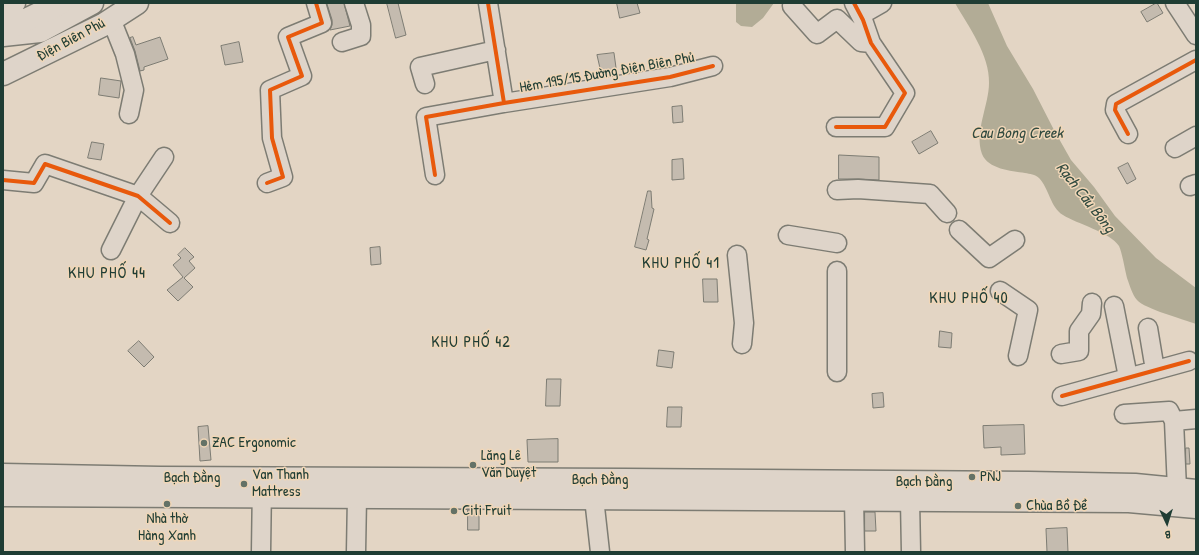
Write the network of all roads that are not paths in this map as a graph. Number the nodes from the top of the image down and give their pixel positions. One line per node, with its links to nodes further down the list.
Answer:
1 (14, 3): 11 (main road)
2 (61, 3): 15 (main road)
3 (92, 3): 16 (main road, Điện Biên Phủ)
4 (137, 3): 13 (main road, Điện Biên Phủ)
5 (316, 3): 33 (street)
6 (354, 3): 17 (street)
7 (488, 3): 19 (street)
8 (882, 3): 12 (street)
9 (1175, 3): 14 (street)
10 (792, 6): 18 (street)
11 (3, 8)
12 (857, 9): 18 (street)
13 (111, 19): 22 (main road, Điện Biên Phủ); 25 (street)
14 (1194, 27)
15 (3, 31)
16 (3, 35)
17 (342, 42)
18 (871, 43): 26 (street)
19 (496, 50): 23 (street); 24 (street)
20 (1196, 60): 27 (street)
21 (714, 66): 24 (street, Hẻm 195/15 Đường Điện Biên Phủ)
22 (3, 74)
23 (425, 84)
24 (504, 103): 31 (street, Hẻm 195/15 Đường Điện Biên Phủ)
25 (129, 114)
26 (836, 127)
27 (1128, 134)
28 (1196, 136): 29 (street)
29 (1175, 148)
30 (164, 156): 35 (street)
31 (435, 175)
32 (3, 180): 35 (street)
33 (267, 183)
34 (837, 190): 36 (street)
35 (138, 196): 37 (street); 42 (street)
36 (947, 213)
37 (170, 222)
38 (959, 230): 40 (street)
39 (788, 235): 41 (street)
40 (1015, 240)
41 (837, 243)
42 (111, 250)
43 (737, 255): 49 (street)
44 (837, 270): 54 (street)
45 (1000, 292): 51 (street)
46 (1092, 303): 50 (street)
47 (1114, 306): 55 (street)
48 (1148, 328): 53 (street)
49 (742, 344)
50 (1061, 354)
51 (1018, 356)
52 (1189, 361): 53 (street)
53 (1155, 370): 55 (street)
54 (837, 372)
55 (1128, 377): 56 (street)
56 (1062, 396)
57 (1124, 414): 59 (street)
58 (1196, 419): 59 (street)
59 (1174, 421): 65 (street)
60 (3, 476): 61 (main road, Bạch Đằng)
61 (95, 487): 62 (main road, Bạch Đằng); 66 (main road, Bạch Đằng)
62 (262, 487): 63 (main road, Bạch Đằng); 67 (main road, Bạch Đằng); 70 (street)
63 (594, 489): 64 (main road, Bạch Đằng); 67 (main road, Bạch Đằng); 72 (street)
64 (854, 490): 65 (main road, Bạch Đằng); 68 (main road, Bạch Đằng); 73 (street)
65 (1187, 490)
66 (3, 495)
67 (357, 497): 71 (street)
68 (910, 500): 69 (main road, Bạch Đằng); 74 (street)
69 (1196, 507)
70 (261, 552)
71 (356, 552)
72 (600, 552)
73 (855, 552)
74 (912, 552)

